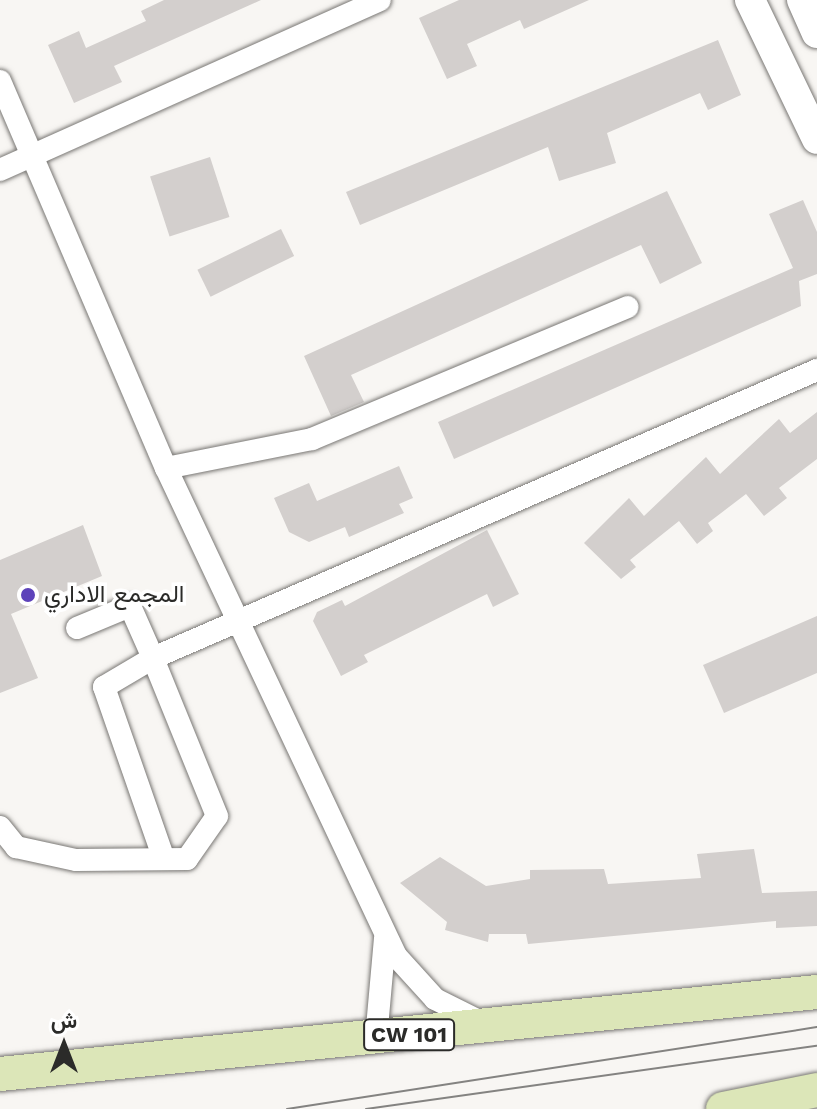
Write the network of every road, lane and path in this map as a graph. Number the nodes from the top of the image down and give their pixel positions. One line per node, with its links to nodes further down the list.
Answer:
1 (380, 0): 7 (street)
2 (750, 0): 6 (main road)
3 (802, 0): 4 (main road)
4 (817, 33)
5 (0, 81): 7 (street)
6 (817, 139)
7 (33, 155): 8 (street); 11 (street)
8 (0, 170)
9 (627, 307): 11 (street)
10 (817, 370): 12 (street)
11 (166, 468): 12 (street)
12 (238, 626): 14 (street); 17 (street)
13 (77, 628): 14 (street)
14 (153, 658): 16 (street); 16 (street)
15 (0, 827): 16 (street)
16 (164, 859)
17 (384, 929): 19 (street); 20 (street)
18 (817, 992): 19 (main road, CW 101)
19 (488, 1024): 20 (main road, CW 101)
20 (376, 1039): 21 (main road, CW 101)
21 (0, 1074)
22 (817, 1090): 23 (main road)
23 (723, 1109)

